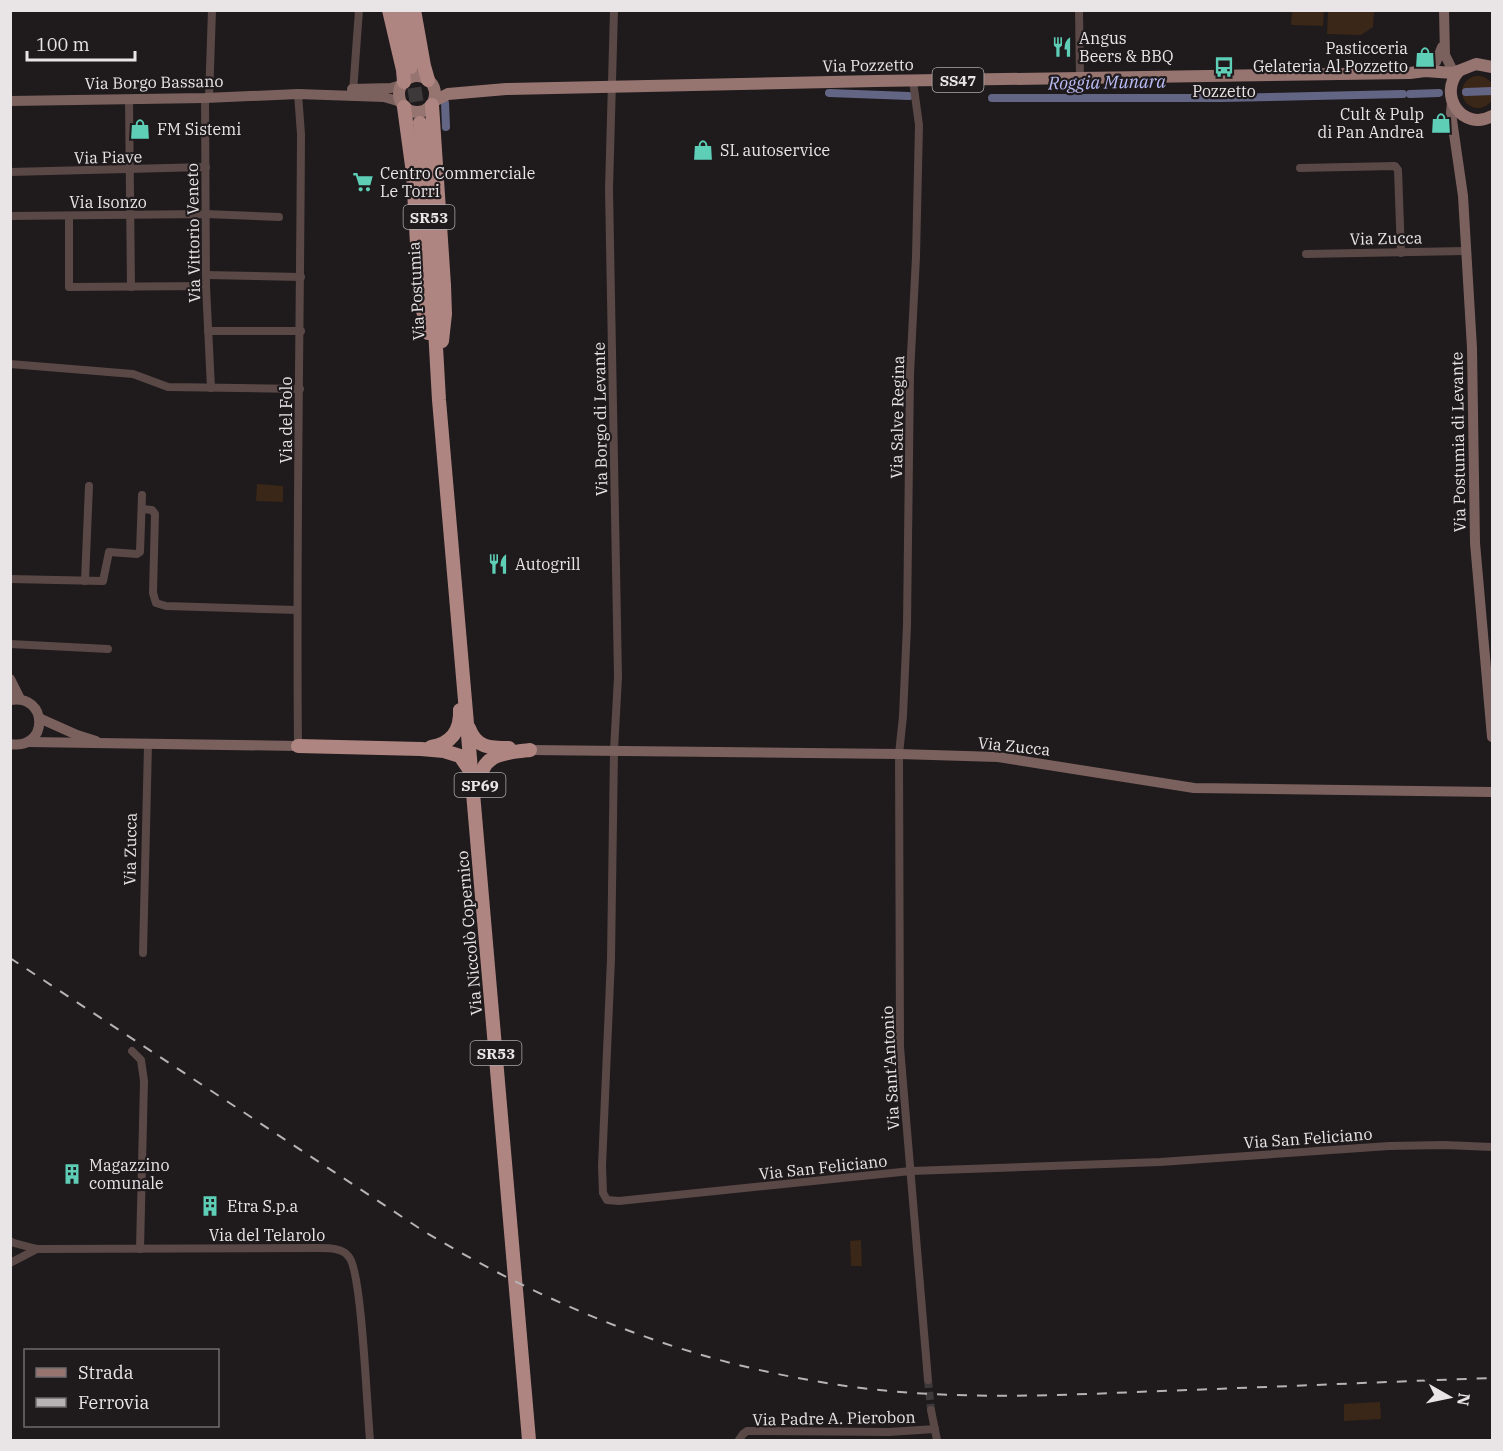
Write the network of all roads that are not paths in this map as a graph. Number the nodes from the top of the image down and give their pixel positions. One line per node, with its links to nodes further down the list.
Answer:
1 (212, 10): 23 (street, Via Vittorio Veneto)
2 (359, 10): 21 (street)
3 (389, 10): 18 (highway)
4 (402, 10): 10 (highway)
5 (414, 10): 15 (highway)
6 (614, 10): 19 (street, Via Borgo di Levante)
7 (1079, 10): 14 (street)
8 (1444, 10): 9 (street)
9 (1444, 45): 12 (street); 16 (street, Via Postumia di Levante); 16 (street)
10 (411, 67)
11 (1492, 67): 16 (main road, Via Pozzetto / SS47)
12 (1425, 70): 13 (main road, Via Pozzetto / SS47); 16 (main road, Via Pozzetto / SS47)
13 (1410, 73): 14 (main road, Via Pozzetto / SS47); 16 (main road, Via Pozzetto / SS47)
14 (1080, 78): 17 (main road, Via Pozzetto / SS47)
15 (429, 80): 18 (main road, Via Borgo Bassano / SS47); 20 (main road, Via Pozzetto / SS47); 26 (main road)
16 (1456, 80): 29 (main road, Via Pozzetto / SS47); 31 (street, Via Postumia di Levante)
17 (913, 81): 19 (main road, Via Pozzetto / SS47); 76 (street, Via Salve Regina)
18 (403, 83): 21 (street, Via Borgo Bassano); 27 (main road)
19 (611, 87): 20 (main road, Via Pozzetto / SS47); 75 (street, Via Borgo di Levante)
20 (506, 89): 26 (main road, Via Pozzetto / SS47)
21 (353, 93): 22 (street, Via Borgo Bassano); 27 (street, Via Borgo Bassano)
22 (298, 94): 23 (street, Via Borgo Bassano); 45 (street, Via del Folo)
23 (207, 98): 24 (street, Via Borgo Bassano); 32 (street, Via Vittorio Veneto)
24 (129, 99): 25 (street, Via Borgo Bassano); 34 (street)
25 (10, 101)
26 (433, 103): 27 (main road, Via Borgo Bassano / SS47); 53 (highway)
27 (402, 104): 53 (highway)
28 (1492, 116): 29 (main road)
29 (1472, 119): 31 (street)
30 (420, 123): 53 (highway, Via Postumia / SR53)
31 (1457, 146): 41 (street, Via Postumia di Levante)
32 (206, 167): 34 (street, Via Piave); 36 (street, Via Vittorio Veneto)
33 (1300, 168): 42 (street)
34 (129, 170): 35 (street, Via Piave); 39 (street)
35 (10, 172)
36 (205, 214): 39 (street, Via Isonzo); 40 (street, Via Isonzo); 44 (street, Via Vittorio Veneto)
37 (10, 216): 38 (street, Via Isonzo)
38 (69, 216): 39 (street, Via Isonzo); 47 (street)
39 (131, 216): 47 (street)
40 (279, 217)
41 (1465, 251): 42 (street, Via Zucca); 68 (street, Via Postumia di Levante)
42 (1401, 253): 43 (street, Via Zucca)
43 (1306, 254)
44 (206, 276): 45 (street); 46 (street, Via Vittorio Veneto)
45 (301, 277): 49 (street, Via del Folo)
46 (206, 286): 47 (street); 48 (street, Via Vittorio Veneto)
47 (131, 287)
48 (208, 330): 49 (street); 51 (street, Via Vittorio Veneto)
49 (301, 331): 52 (street, Via del Folo)
50 (10, 364): 51 (street)
51 (211, 388): 52 (street)
52 (300, 389): 60 (street, Via del Folo)
53 (439, 400): 54 (highway, Via Postumia / SR53)
54 (441, 422): 62 (highway, Via Niccolò Copernico / SR53)
55 (89, 486): 59 (street)
56 (142, 495): 57 (street)
57 (142, 509): 59 (street); 60 (street)
58 (10, 579): 59 (street)
59 (85, 581)
60 (297, 610): 72 (street, Via del Folo)
61 (10, 644): 63 (street)
62 (460, 645): 67 (highway, Via Niccolò Copernico / SR53); 73 (highway, SP69)
63 (108, 649)
64 (10, 679): 65 (street, SP69)
65 (15, 700): 66 (street, SP69)
66 (39, 718): 69 (street, SP69); 71 (street, SP69)
67 (467, 721): 74 (highway, SP69); 77 (highway, Via Niccolò Copernico / SR53)
68 (1492, 737)
69 (108, 744): 70 (street, SP69); 71 (street, SP69)
70 (148, 745): 72 (street, SP69); 80 (street, Via Zucca)
71 (16, 746)
72 (298, 746): 73 (highway, SP69)
73 (421, 748): 77 (highway, SP69)
74 (530, 750): 75 (street, Via Zucca / SP69); 79 (highway, SP69)
75 (614, 750): 76 (street, Via Zucca / SP69); 83 (street, Via San Feliciano)
76 (899, 754): 78 (street, Via Zucca / SP69); 83 (street, Via Sant'Antonio)
77 (471, 774): 79 (highway, Via Niccolò Copernico / SR53)
78 (1492, 792)
79 (479, 856): 92 (highway, Via Niccolò Copernico / SR53)
80 (143, 953)
81 (132, 1051): 86 (street)
82 (1492, 1147): 83 (street, Via San Feliciano)
83 (911, 1171): 88 (street, Via Sant'Antonio)
84 (12, 1243): 85 (street)
85 (38, 1249): 86 (street, Via del Telarolo); 87 (street)
86 (140, 1249): 91 (street, Via del Telarolo)
87 (12, 1261)
88 (928, 1380)
89 (931, 1410): 90 (street)
90 (935, 1429): 93 (street, Via Padre A. Pierobon); 94 (street)
91 (370, 1440)
92 (529, 1440)
93 (739, 1440)
94 (937, 1440)

